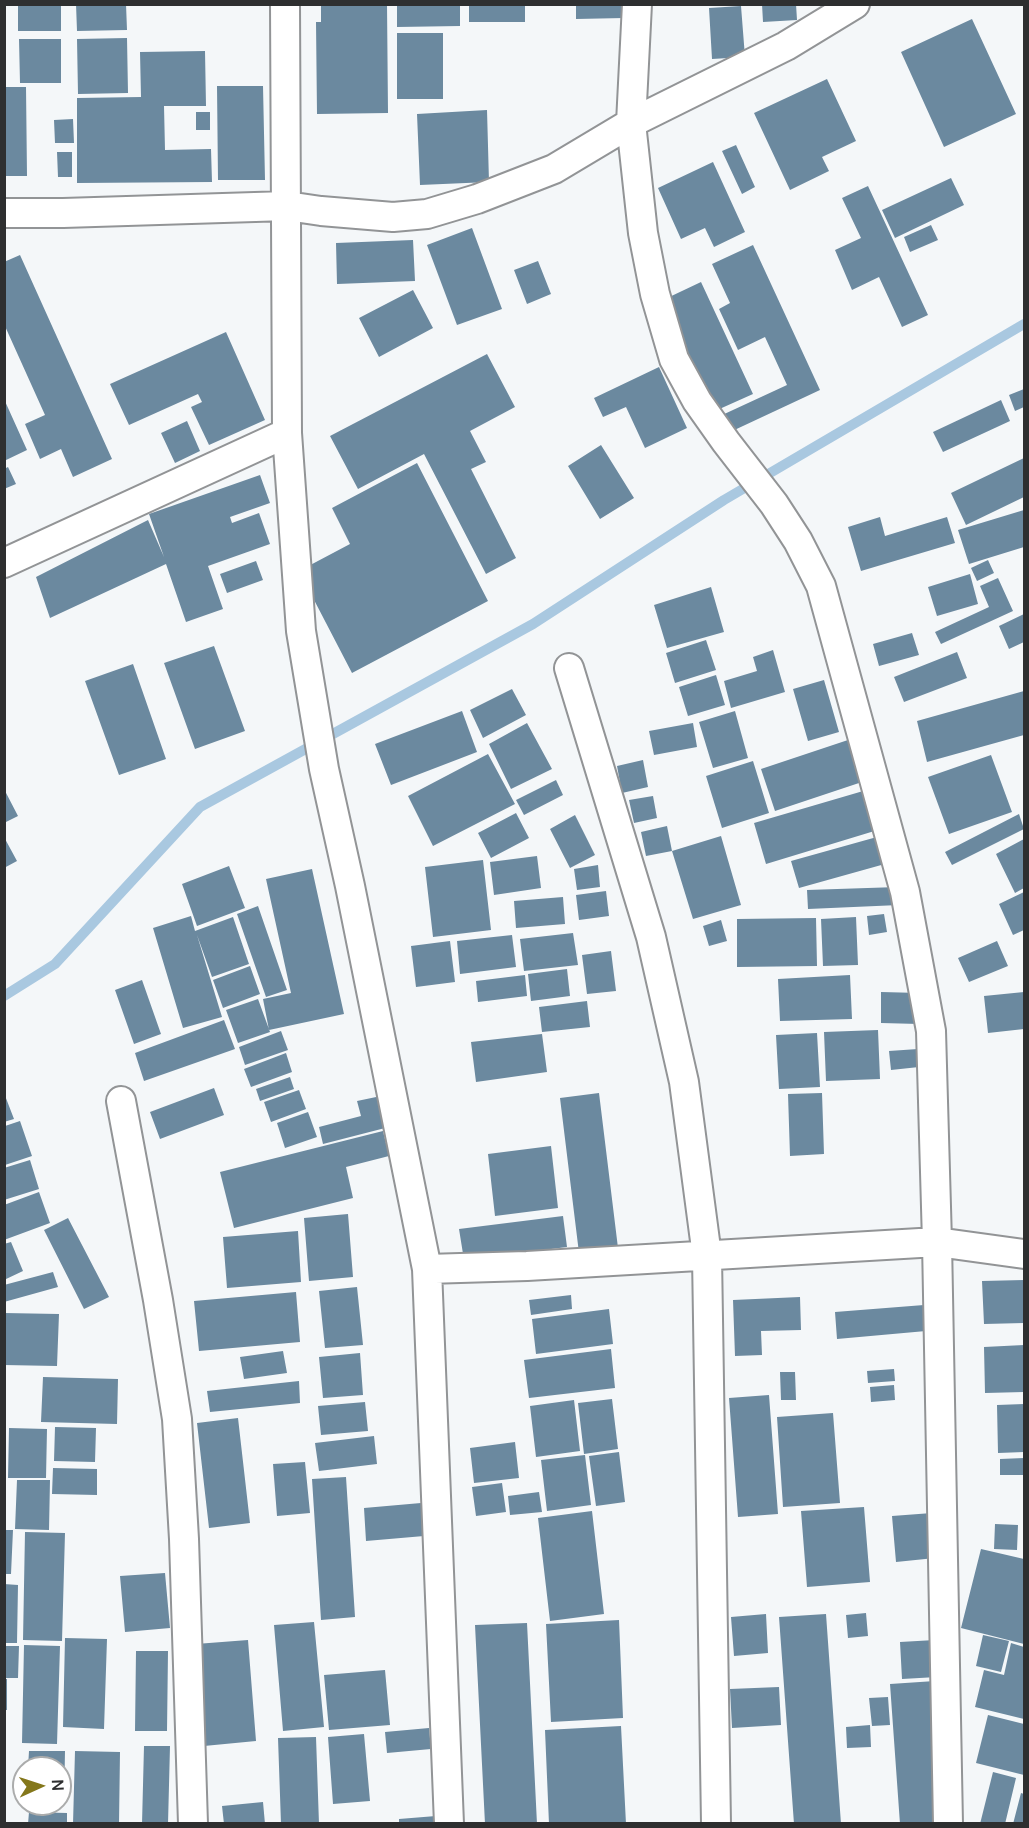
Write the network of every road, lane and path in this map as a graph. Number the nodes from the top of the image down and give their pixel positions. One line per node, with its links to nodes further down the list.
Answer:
1 (285, 4): 5 (street)
2 (637, 4): 4 (street)
3 (855, 4): 4 (street)
4 (631, 123): 5 (street); 11 (street)
5 (287, 206): 6 (street); 7 (street)
6 (4, 213)
7 (287, 433): 8 (street); 14 (street)
8 (4, 563)
9 (569, 668): 13 (street)
10 (121, 1101): 15 (street)
11 (937, 1242): 12 (street); 13 (street); 18 (street)
12 (1024, 1254)
13 (706, 1256): 14 (street); 17 (street)
14 (427, 1269): 16 (street)
15 (193, 1824)
16 (449, 1824)
17 (716, 1824)
18 (948, 1824)

